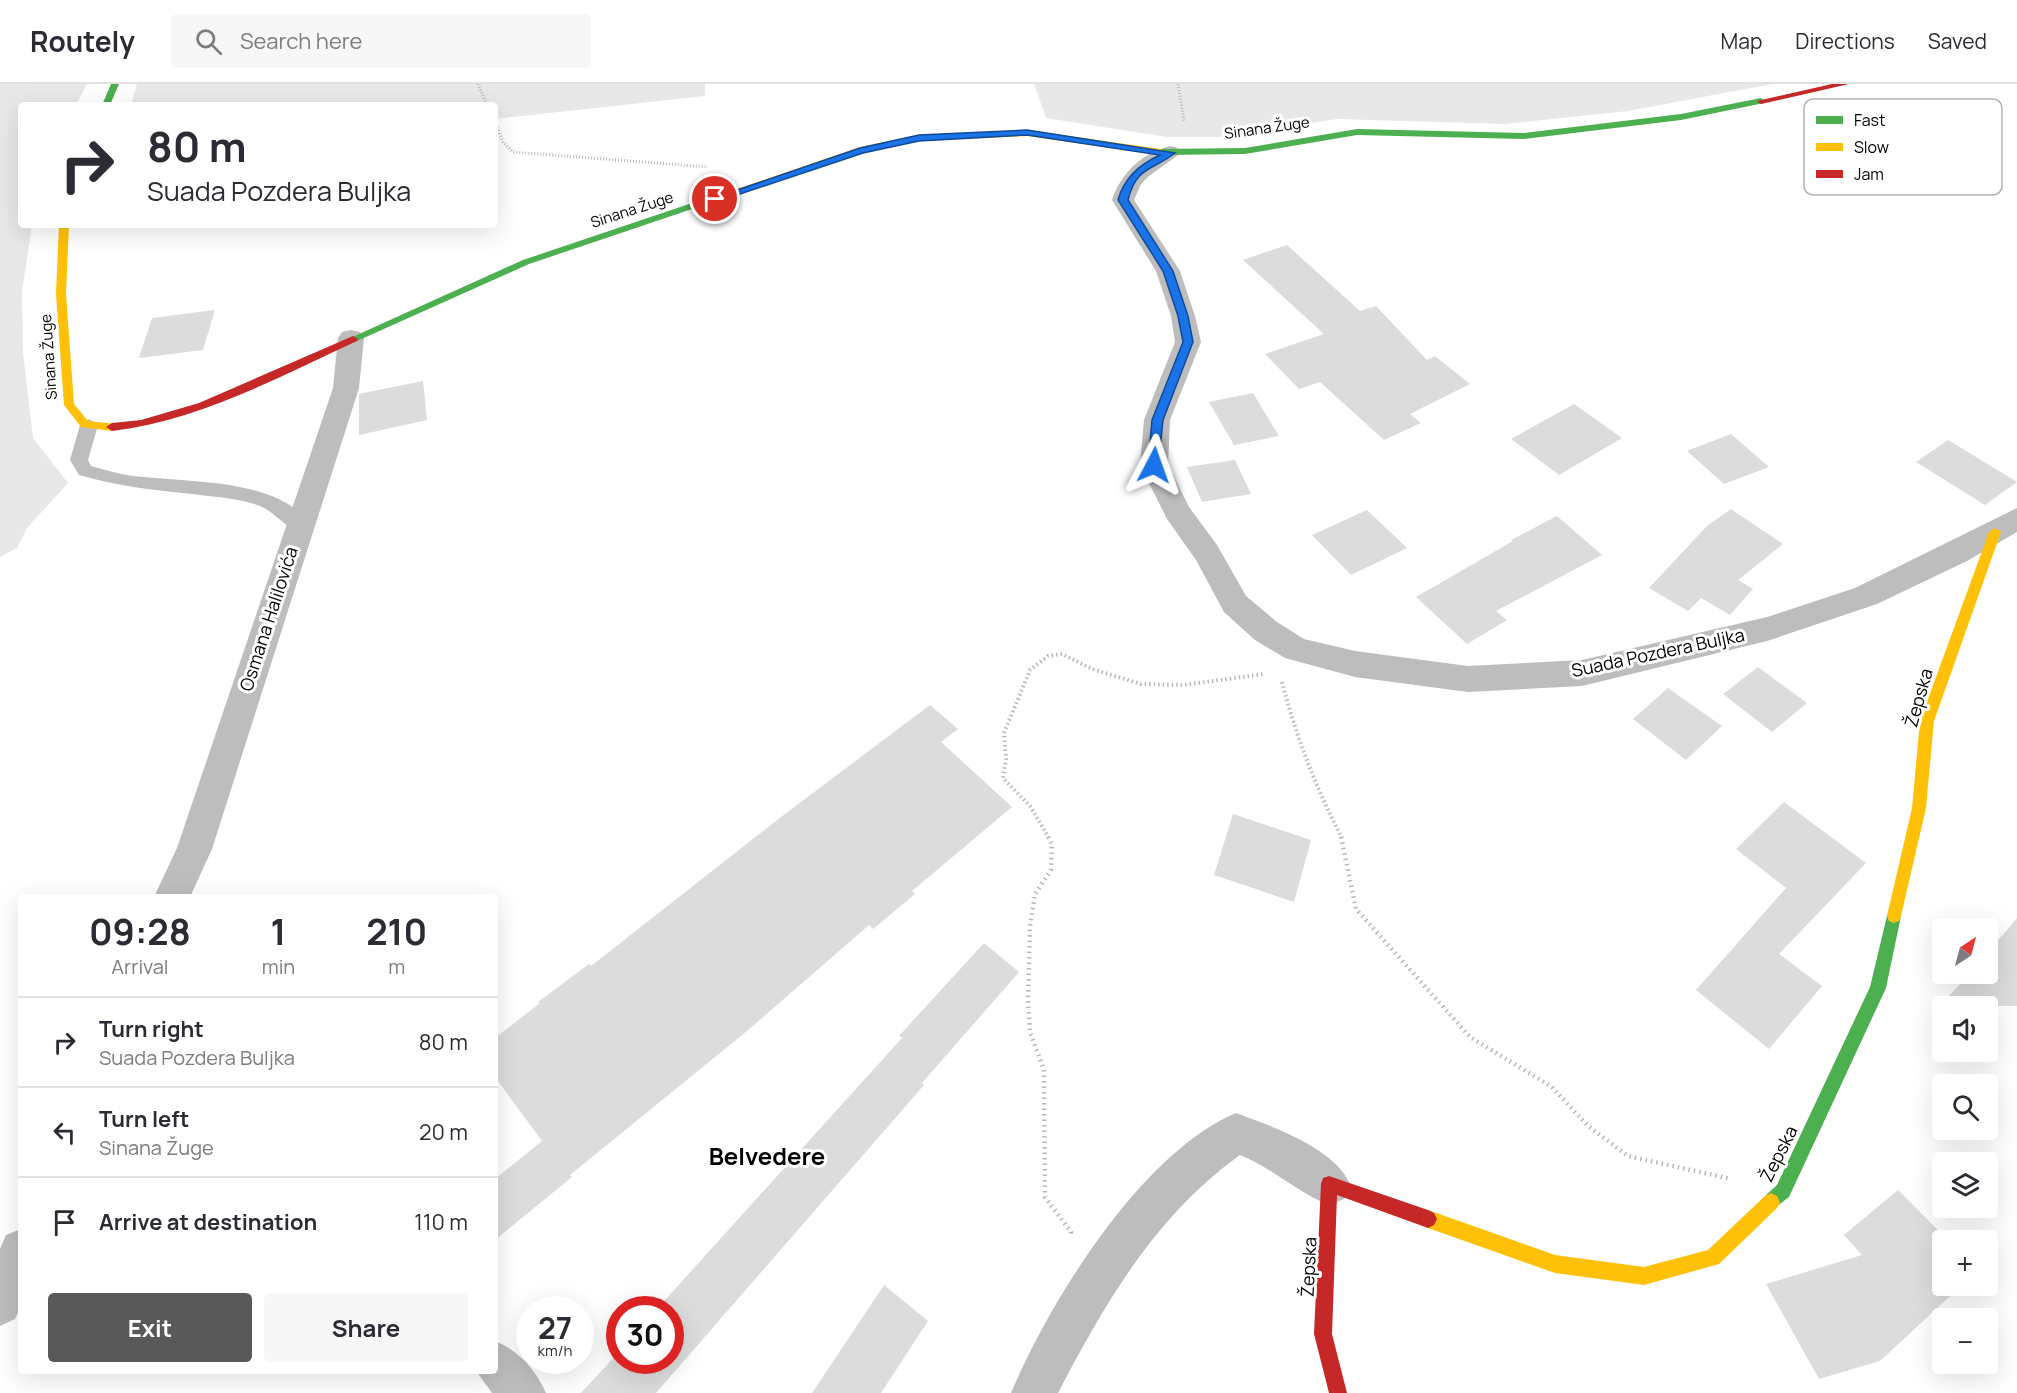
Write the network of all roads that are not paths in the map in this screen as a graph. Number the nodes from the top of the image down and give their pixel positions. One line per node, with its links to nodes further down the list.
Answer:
1 (115, 84): 3 (main road)
2 (1845, 84): 4 (main road, Sinana Žuge)
3 (107, 102)
4 (1170, 153): 6 (main road, Sinana Žuge); 9 (street, Suada Pozdera Buljka)
5 (64, 228): 7 (main road, Sinana Žuge)
6 (351, 338): 7 (main road, Sinana Žuge); 8 (street, Osmana Halilovića)
7 (88, 425): 8 (lane)
8 (300, 525): 10 (street, Osmana Halilovića)
9 (2006, 525): 11 (main road, Žepska)
10 (173, 894)
11 (1329, 1184): 16 (street); 17 (main road, Žepska)
12 (18, 1258): 13 (street)
13 (0, 1304)
14 (498, 1366): 15 (street)
15 (523, 1393)
16 (1034, 1393)
17 (1338, 1393)

